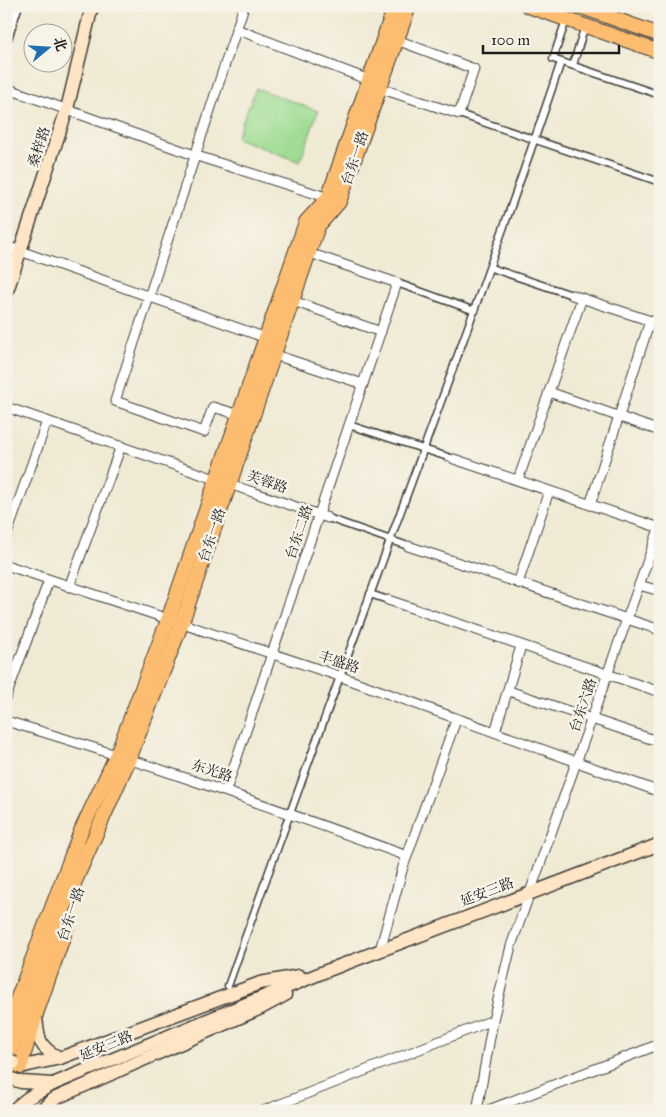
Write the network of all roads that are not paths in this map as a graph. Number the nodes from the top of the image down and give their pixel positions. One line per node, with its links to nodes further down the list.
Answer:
1 (16, 6): 12 (street)
2 (92, 6): 20 (main road, 桑梓路)
3 (244, 6): 9 (street)
4 (395, 6): 17 (main road, 台东一路)
5 (409, 6): 13 (main road, 台东一路)
6 (528, 6): 14 (main road)
7 (579, 6): 11 (main road)
8 (565, 22): 15 (street)
9 (236, 29): 17 (street); 23 (street)
10 (584, 29): 16 (street)
11 (660, 34)
12 (6, 37)
13 (397, 40): 17 (main road, 台东一路); 21 (street)
14 (660, 52)
15 (561, 62): 16 (street); 22 (street)
16 (573, 66): 19 (street)
17 (374, 84): 21 (street); 25 (main road, 台东一路)
18 (6, 88): 20 (street)
19 (660, 95)
20 (67, 109): 23 (street); 27 (main road, 桑梓路)
21 (459, 114): 22 (street)
22 (535, 139): 24 (street); 29 (street)
23 (197, 156): 25 (street); 33 (street)
24 (660, 182)
25 (333, 200): 35 (main road, 台东一路); 39 (main road, 台东一路)
26 (6, 246): 27 (street)
27 (22, 251): 31 (main road, 桑梓路); 33 (street)
28 (318, 256): 30 (street)
29 (490, 268): 32 (street); 36 (street)
30 (397, 283): 36 (street); 38 (street, 台东二路)
31 (6, 294)
32 (572, 295): 34 (street)
33 (150, 296): 39 (street); 43 (street)
34 (582, 298): 37 (street); 41 (street)
35 (292, 301): 38 (street); 39 (main road, 台东一路)
36 (475, 311): 49 (street)
37 (655, 323): 44 (street)
38 (381, 332): 40 (street, 台东二路)
39 (274, 345): 40 (street); 43 (main road, 台东一路); 52 (main road, 台东一路)
40 (363, 384): 46 (street, 台东二路)
41 (549, 392): 44 (street); 51 (street)
42 (6, 408): 45 (street, 芙蓉路)
43 (240, 416): 52 (main road, 台东一路)
44 (619, 417): 47 (street); 54 (street)
45 (46, 421): 48 (street, 芙蓉路); 57 (street)
46 (349, 425): 49 (street); 55 (street, 台东二路)
47 (660, 431)
48 (121, 446): 52 (street, 芙蓉路); 64 (street)
49 (424, 449): 50 (street); 58 (street)
50 (454, 459): 51 (street)
51 (518, 480): 53 (street)
52 (224, 481): 55 (street, 芙蓉路); 69 (main road, 台东一路)
53 (549, 491): 54 (street); 62 (street)
54 (590, 505): 56 (street)
55 (324, 516): 58 (street, 芙蓉路); 72 (street, 台东二路)
56 (659, 527): 63 (street, 台东六路)
57 (6, 537)
58 (392, 540): 59 (street, 芙蓉路); 66 (street)
59 (408, 546): 62 (street, 芙蓉路)
60 (6, 565): 61 (street, 丰盛路)
61 (49, 580): 64 (street, 丰盛路); 77 (street)
62 (518, 583): 68 (street, 芙蓉路)
63 (640, 584): 65 (street); 68 (street, 台东六路)
64 (69, 587): 69 (street, 丰盛路)
65 (660, 591)
66 (370, 594): 67 (street); 74 (street)
67 (388, 600): 71 (street)
68 (627, 619): 70 (street, 芙蓉路); 73 (street, 台东六路)
69 (174, 623): 72 (street, 丰盛路); 83 (main road, 台东一路)
70 (660, 630)
71 (521, 646): 73 (street); 75 (street)
72 (272, 654): 74 (street, 丰盛路); 86 (street, 台东二路)
73 (608, 675): 76 (street); 79 (street, 台东六路)
74 (339, 676): 78 (street, 丰盛路); 87 (street)
75 (509, 691): 79 (street); 81 (street)
76 (660, 692)
77 (6, 698)
78 (456, 720): 81 (street, 丰盛路); 89 (street)
79 (592, 720): 82 (street); 84 (street, 台东六路)
80 (6, 721): 83 (street, 东光路)
81 (495, 732): 84 (street, 丰盛路)
82 (660, 742)
83 (123, 757): 86 (street, 东光路); 90 (main road, 台东一路); 95 (main road, 台东一路)
84 (578, 761): 85 (street, 丰盛路); 91 (street, 台东六路)
85 (659, 789)
86 (226, 790): 87 (street, 东光路)
87 (290, 813): 89 (street, 东光路); 94 (street)
88 (660, 844): 91 (main road, 延安三路)
89 (407, 856): 92 (street)
90 (84, 860): 96 (main road, 台东一路); 102 (main road)
91 (530, 891): 92 (main road, 延安三路); 97 (street, 台东六路)
92 (380, 950): 93 (main road, 延安三路)
93 (326, 971): 100 (main road, 延安三路); 103 (main road, 延安三路); 106 (main road, 延安三路)
94 (228, 986)
95 (11, 1014): 98 (main road, 台东一路)
96 (36, 1014): 100 (main road); 101 (main road, 台东一路)
97 (492, 1020): 107 (street); 108 (street, 台东六路)
98 (6, 1030)
99 (660, 1044): 109 (street)
100 (60, 1058): 101 (main road, 延安三路)
101 (14, 1063): 105 (main road)
102 (6, 1078): 103 (main road, bridge)
103 (53, 1084): 104 (main road, 延安三路, bridge)
104 (12, 1111)
105 (34, 1111)
106 (40, 1111)
107 (263, 1111)
108 (477, 1111)
109 (486, 1111)

